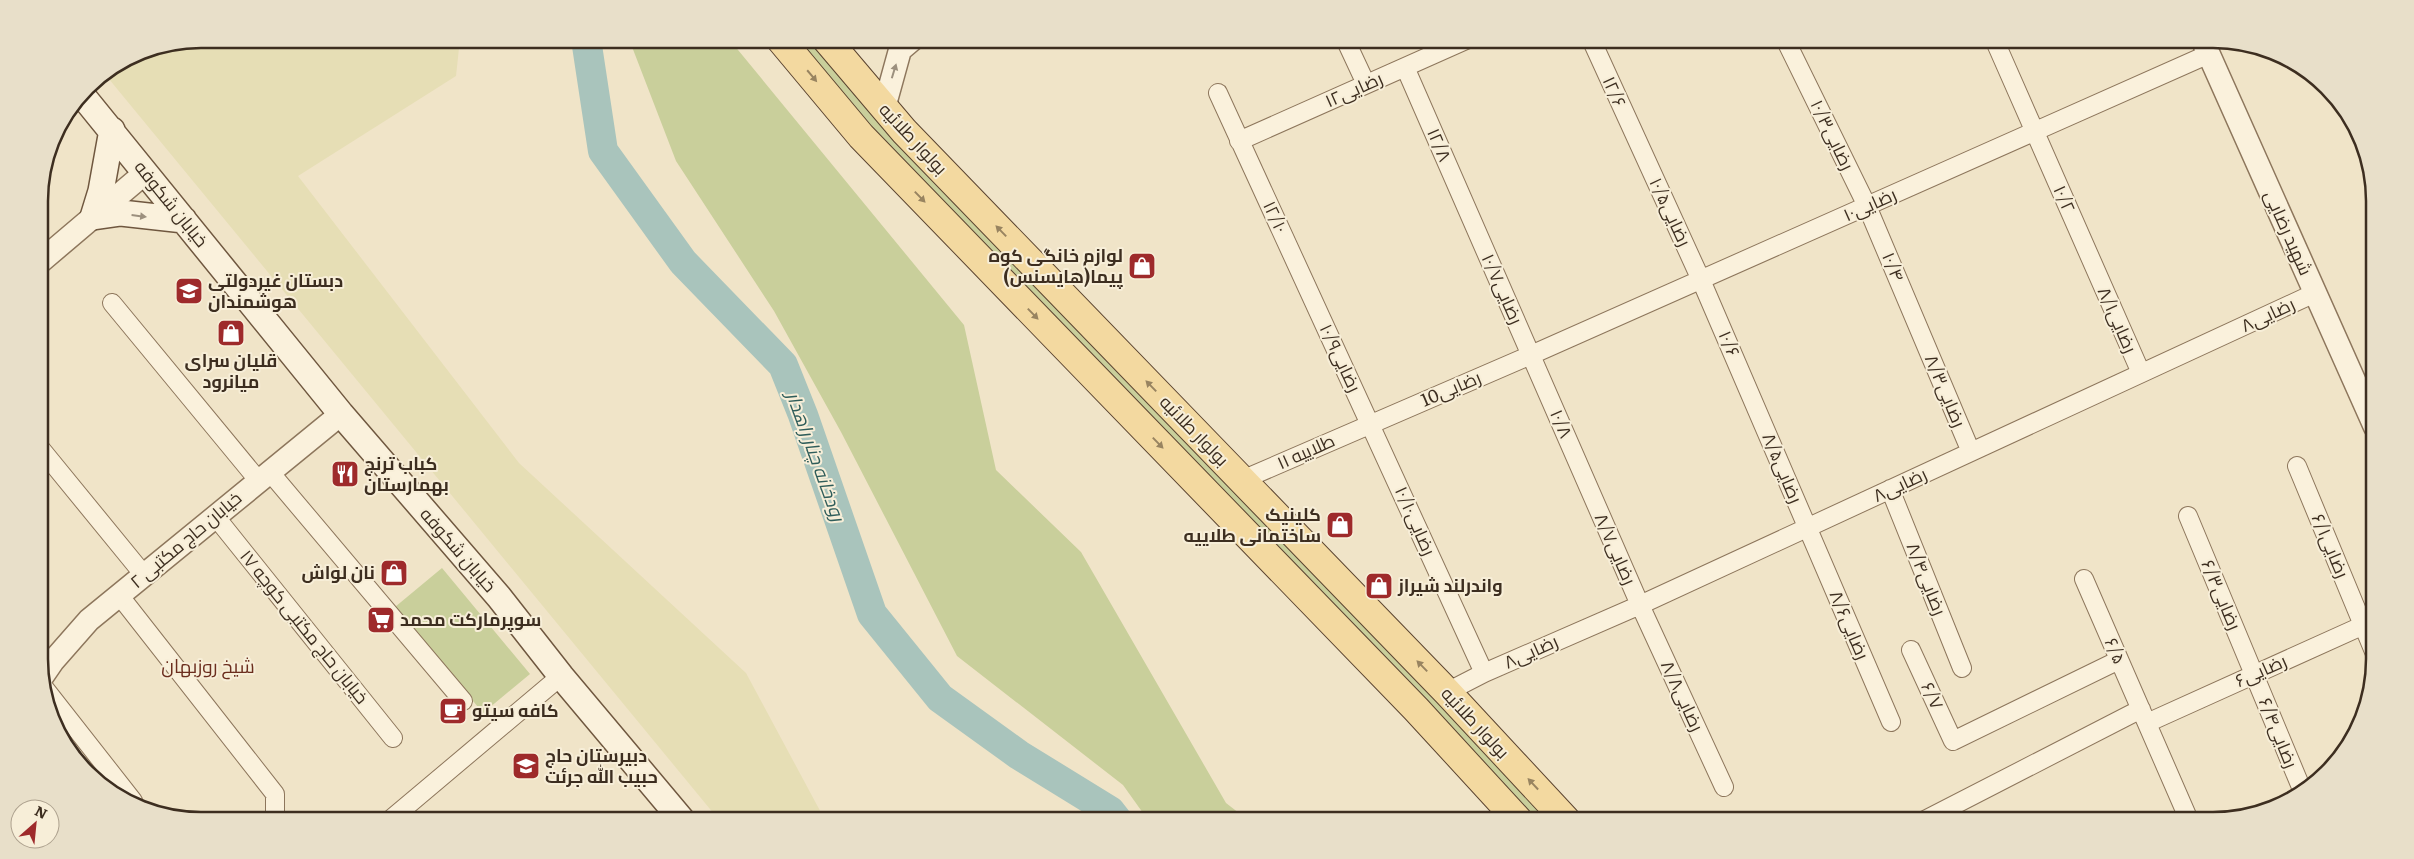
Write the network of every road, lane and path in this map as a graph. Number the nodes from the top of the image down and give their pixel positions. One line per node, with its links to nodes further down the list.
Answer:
1 (788, 48): 70 (main road, بولوار طلائیه, one-way to 70)
2 (834, 48): 15 (main road, بولوار طلائیه)
3 (902, 48): 15 (street, one-way to 3)
4 (1349, 48): 12 (street)
5 (1448, 48): 11 (street, رضایی۱۲)
6 (1595, 48): 19 (street, ۱۲/۶)
7 (1790, 48): 21 (street, رضایی۱۰/۳)
8 (1998, 48): 17 (street, ۱۰/۲)
9 (2202, 48): 17 (street, رضایی۱۰)
10 (2207, 48): 29 (street, شهید رضایی)
11 (1406, 67): 12 (street, رضایی۱۲); 24 (street, ۱۲/۸)
12 (1366, 84): 18 (street, رضایی۱۲)
13 (1218, 93): 18 (street, ۱۲/۱۰)
14 (86, 99): 16 (main road, خیابان شکوفه)
15 (884, 108): 42 (main road, بولوار طلائیه, one-way to 15)
16 (112, 130): 20 (main road, خیابان شکوفه); 22 (main road)
17 (2035, 132): 21 (street, رضایی۱۰); 26 (street, ۱۰/۲)
18 (1239, 141): 28 (street, ۱۲/۱۰)
19 (1638, 145): 27 (street, رضایی۱۰/۵)
20 (145, 174): 22 (street); 23 (main road, خیابان شکوفه)
21 (1867, 206): 27 (street, رضایی۱۰); 31 (street, ۱۰/۴)
22 (93, 217): 23 (main road, one-way to 23); 25 (street)
23 (184, 220): 36 (main road, خیابان شکوفه)
24 (1473, 222): 32 (street, رضایی۱۰/۷)
25 (48, 255)
26 (2094, 266): 33 (street, رضایی۸/۱)
27 (1701, 280): 32 (street, رضایی۱۰); 35 (street, ۱۰/۶)
28 (1310, 293): 37 (street, رضایی۱۰/۹)
29 (2315, 293): 33 (street, رضایی۸); 34 (street, شهید رضایی)
30 (112, 303): 41 (street)
31 (1919, 329): 38 (street, رضایی۸/۳)
32 (1531, 355): 37 (street, رضایی10); 44 (street, ۱۰/۸)
33 (2141, 373): 38 (street, رضایی۸)
34 (2366, 407)
35 (1757, 409): 47 (street, رضایی۸/۵)
36 (341, 414): 41 (street, خیابان حاج مکتبی ۲); 60 (main road, خیابان شکوفه)
37 (1370, 424): 42 (street, طلاییه ۱۱); 58 (street, رضایی۱۰/۱۰)
38 (1971, 452): 43 (street, رضایی۸)
39 (48, 459): 48 (street)
40 (2297, 466): 52 (street, رضایی۶/۱)
41 (264, 475): 45 (street, خیابان حاج مکتبی ۲); 63 (street)
42 (1242, 480): 61 (main road, بولوار طلائیه, one-way to 42)
43 (1890, 489): 47 (street, رضایی۸); 57 (street, رضایی۸/۴)
44 (1591, 493): 51 (street, رضایی۸/۷)
45 (215, 516): 48 (street, خیابان حاج مکتبی ۲); 66 (street, خیابان حاج مکتبی کوچه ۱۷)
46 (2188, 516): 59 (street, رضایی۶/۳)
47 (1808, 528): 51 (street, رضایی۸); 65 (street, رضایی۸/۶)
48 (144, 574): 50 (street, خیابان حاج مکتبی ۲)
49 (2084, 579): 55 (street, ۶/۵)
50 (119, 595): 56 (street, خیابان حاج مکتبی ۲); 74 (street)
51 (1640, 605): 58 (street, رضایی۸); 68 (street, رضایی۸/۸)
52 (2366, 616)
53 (2366, 624): 59 (street, رضایی۶)
54 (1911, 650): 55 (street, ۶/۷)
55 (2119, 660): 64 (street, ۶/۵)
56 (48, 668)
57 (1962, 668)
58 (1484, 673): 61 (street, رضایی۸)
59 (2254, 674): 64 (street, رضایی۶); 67 (street, رضایی۶/۴)
60 (561, 676): 75 (street); 76 (main road, خیابان شکوفه)
61 (1447, 692): 71 (main road, بولوار طلائیه, one-way to 61)
62 (53, 699): 69 (street)
63 (463, 701)
64 (2144, 716): 72 (street, رضایی۶); 73 (street, ۶/۵)
65 (1891, 722)
66 (393, 738)
67 (2300, 785)
68 (1724, 787)
69 (126, 792)
70 (1510, 811)
71 (1558, 811)
72 (1944, 811)
73 (2185, 811)
74 (276, 812)
75 (400, 812)
76 (675, 812)

